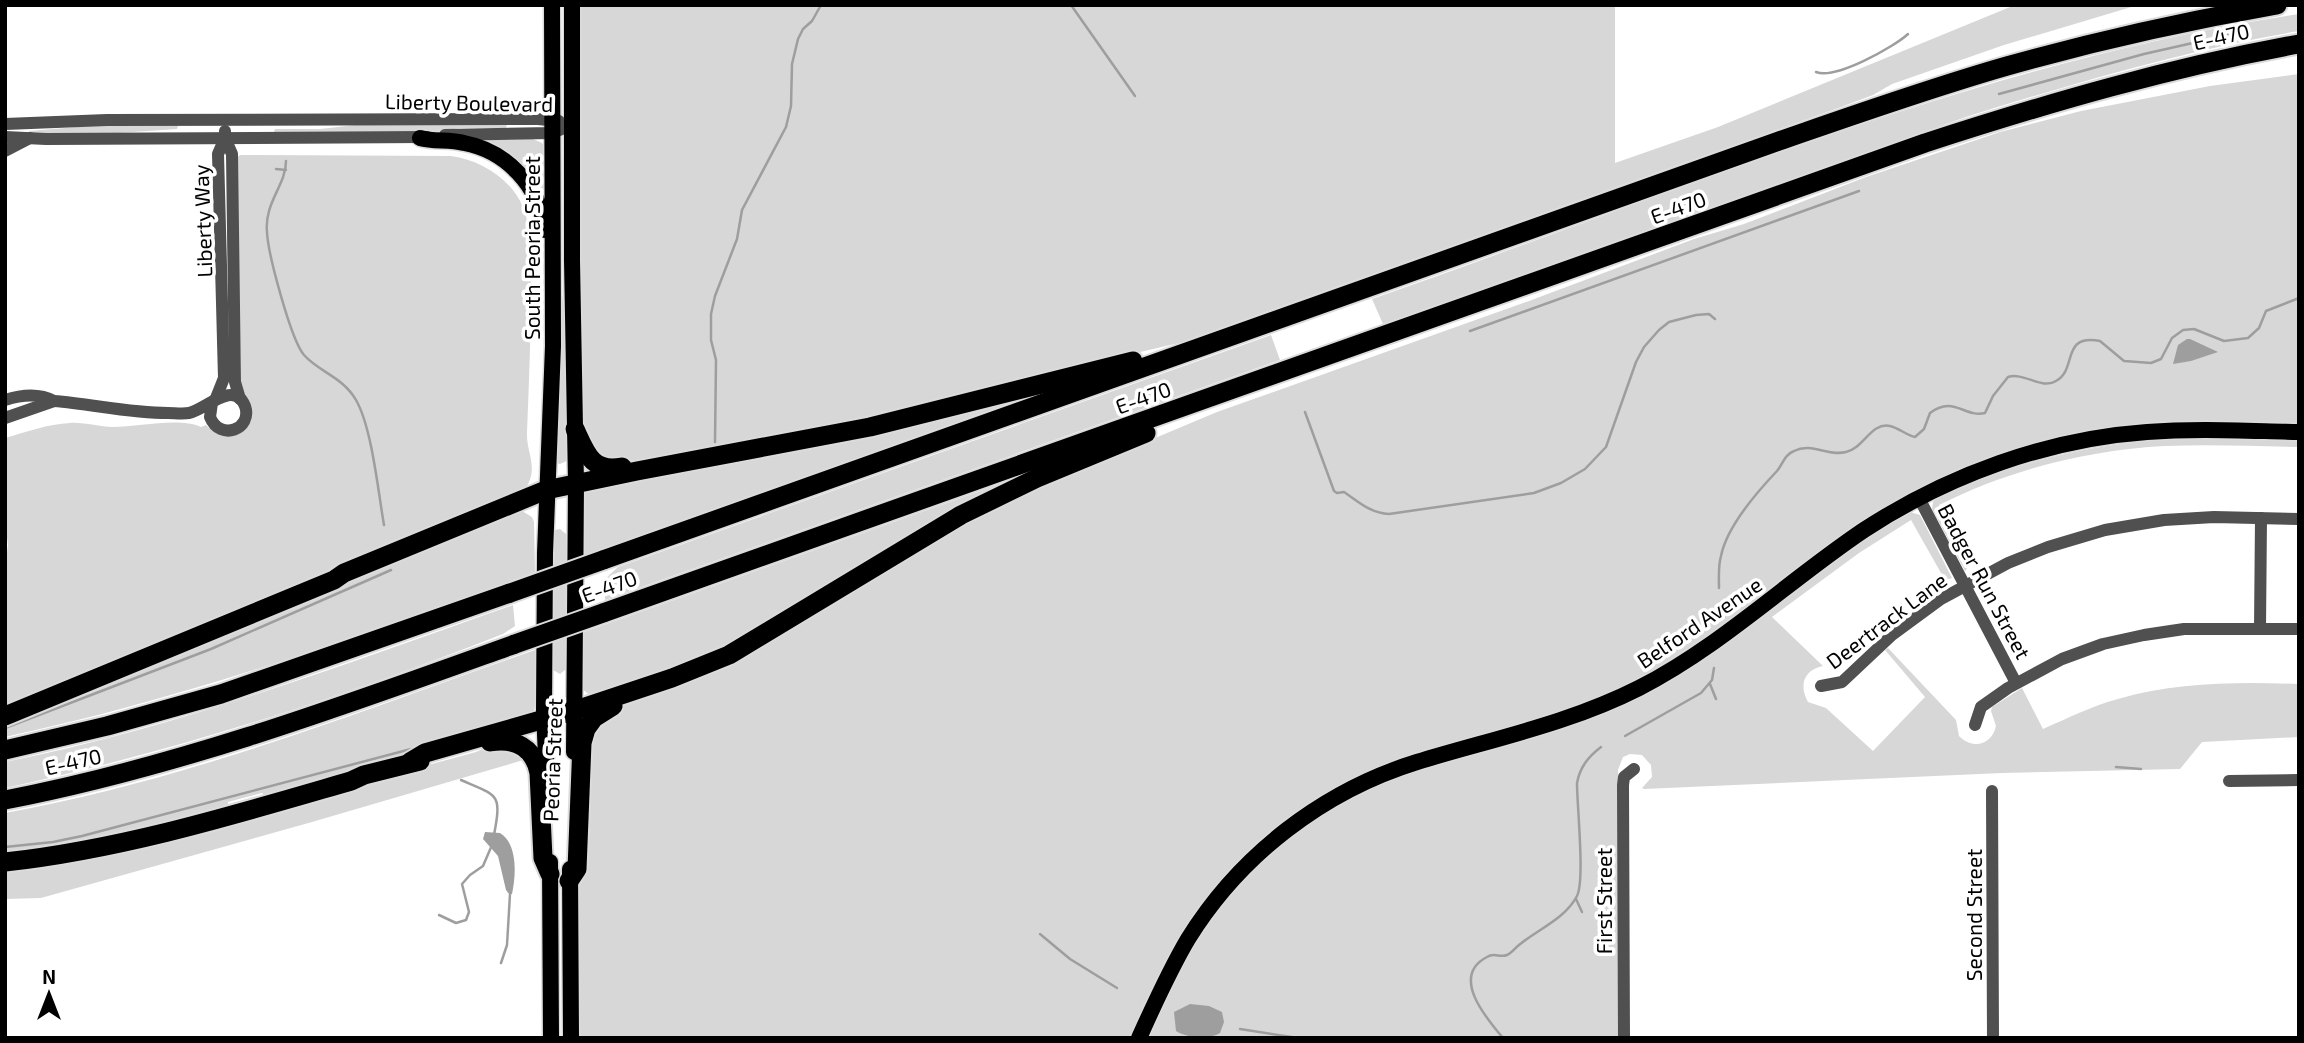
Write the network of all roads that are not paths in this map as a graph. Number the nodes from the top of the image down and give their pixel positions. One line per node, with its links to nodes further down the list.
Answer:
1 (552, 5): 8 (main road, South Peoria Street)
2 (572, 5): 7 (main road, South Peoria Street)
3 (2277, 5): 15 (highway, E-470)
4 (2299, 44): 16 (highway, E-470)
5 (226, 120): 6 (street, Liberty Boulevard); 8 (street, Liberty Boulevard); 11 (street)
6 (5, 124)
7 (572, 125): 8 (street, Liberty Boulevard); 24 (main road, South Peoria Street)
8 (552, 126): 12 (street, Liberty Boulevard); 14 (main road, South Peoria Street)
9 (5, 137): 10 (street, Liberty Boulevard)
10 (30, 138): 11 (street, Liberty Boulevard); 13 (street)
11 (225, 138): 12 (street, Liberty Boulevard); 17 (street, Liberty Way); 20 (street, Liberty Way)
12 (420, 138): 14 (main road)
13 (5, 151)
14 (553, 270): 28 (main road, South Peoria Street)
15 (1226, 339): 26 (highway); 42 (highway, E-470, bridge)
16 (1273, 375): 35 (highway); 48 (highway, E-470, bridge)
17 (240, 399): 20 (street); 23 (street)
18 (5, 400): 19 (street)
19 (54, 401): 21 (street); 22 (street)
20 (214, 401): 21 (street); 23 (street)
21 (191, 413): 23 (street)
22 (5, 418)
23 (212, 423)
24 (575, 429): 26 (highway); 27 (main road, South Peoria Street)
25 (2299, 432): 29 (main road, Belford Avenue)
26 (658, 467): 27 (highway)
27 (576, 483): 28 (highway); 38 (main road, Peoria Street)
28 (547, 490): 39 (highway); 40 (main road, Peoria Street)
29 (1919, 498): 32 (street, Badger Run Street); 53 (main road, Belford Avenue)
30 (2261, 518): 31 (street, Deertrack Lane); 32 (street, Deertrack Lane); 33 (street)
31 (2299, 519)
32 (1965, 585): 36 (street, Badger Run Street); 37 (street, Deertrack Lane)
33 (2260, 628): 34 (street); 36 (street)
34 (2299, 629)
35 (672, 678): 38 (highway); 50 (highway)
36 (2016, 683): 41 (street)
37 (1821, 686)
38 (576, 710): 40 (highway); 50 (main road, Peoria Street)
39 (5, 716)
40 (544, 720): 43 (highway); 50 (main road, Peoria Street)
41 (1975, 725)
42 (5, 750)
43 (410, 762): 49 (highway); 50 (highway)
44 (1634, 769): 54 (street, First Street)
45 (2299, 780): 46 (street)
46 (2229, 781)
47 (1992, 792): 55 (street, Second Street)
48 (5, 800)
49 (5, 862)
50 (560, 878): 51 (main road, Peoria Street); 52 (main road, Peoria Street)
51 (551, 1038)
52 (571, 1038)
53 (1139, 1038)
54 (1624, 1038)
55 (1993, 1038)

